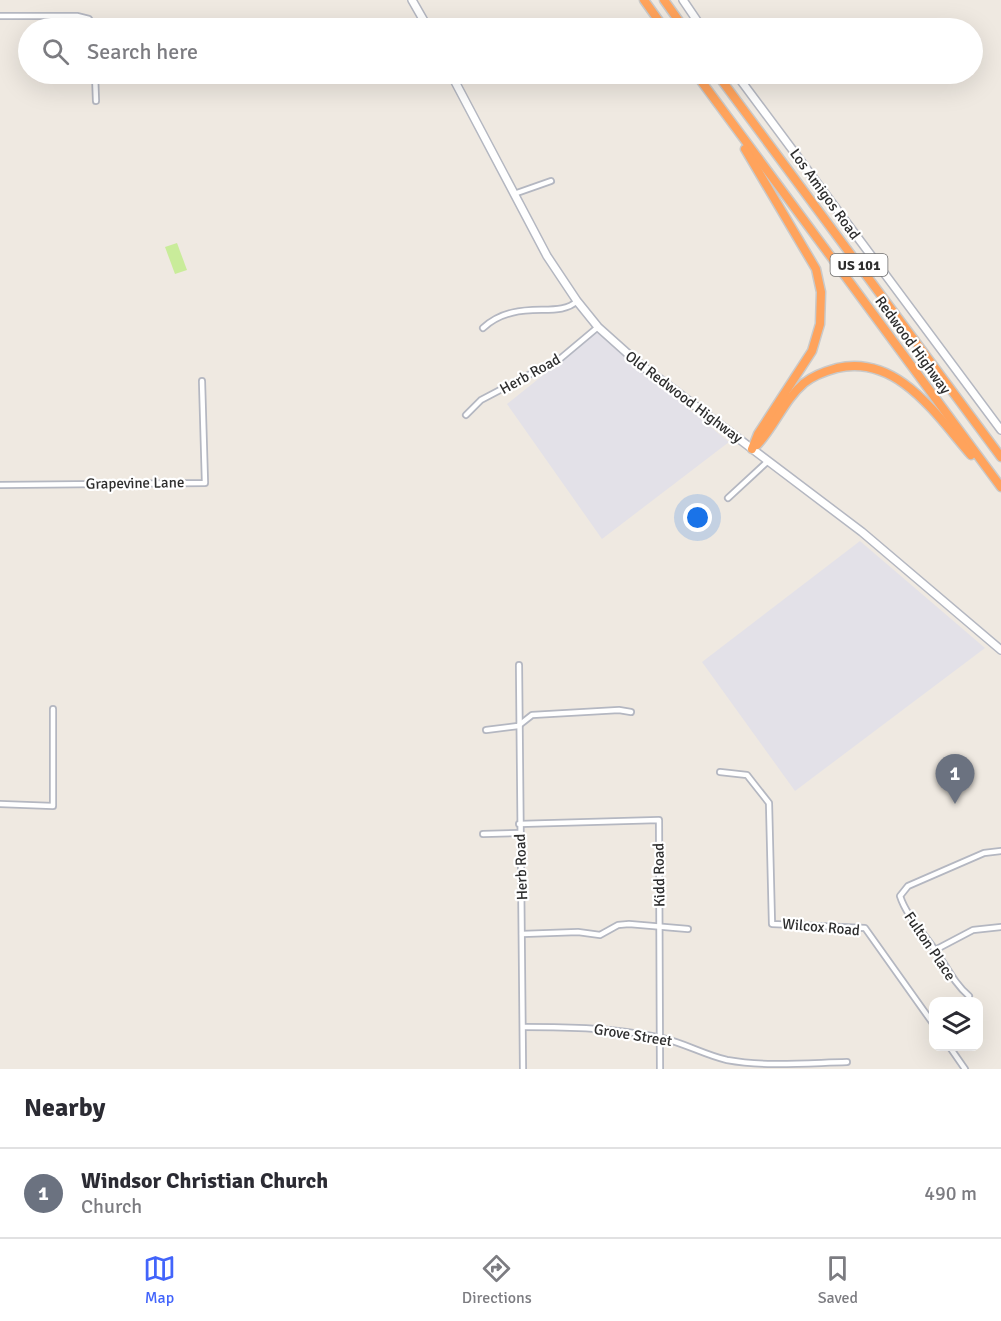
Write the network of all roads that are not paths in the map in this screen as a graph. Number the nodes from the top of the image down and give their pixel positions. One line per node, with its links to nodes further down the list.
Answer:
1 (412, 0): 7 (main road)
2 (644, 0): 8 (highway)
3 (664, 0): 9 (highway)
4 (683, 0): 10 (main road)
5 (0, 16): 6 (street)
6 (85, 18)
7 (422, 18)
8 (657, 18)
9 (677, 18)
10 (695, 18)
11 (95, 84): 16 (street)
12 (456, 84): 19 (main road, Old Redwood Highway)
13 (703, 84): 17 (highway, Redwood Highway / US 101)
14 (724, 84): 27 (highway, Redwood Highway / US 101)
15 (743, 84): 25 (main road, Los Amigos Road)
16 (96, 101)
17 (723, 111): 26 (highway); 30 (highway, Redwood Highway / US 101)
18 (551, 181): 19 (street)
19 (514, 194): 20 (main road, Old Redwood Highway)
20 (577, 301): 21 (main road, Old Redwood Highway); 22 (street)
21 (598, 327): 24 (street, Herb Road); 26 (main road, Old Redwood Highway)
22 (483, 328)
23 (202, 381): 29 (street, Grapevine Lane)
24 (466, 415)
25 (1001, 430)
26 (753, 449): 28 (main road, Old Redwood Highway); 30 (highway)
27 (1001, 457)
28 (768, 461): 31 (street); 32 (main road, Old Redwood Highway)
29 (0, 485)
30 (1001, 489)
31 (728, 498)
32 (1001, 650)
33 (519, 665): 36 (street, Herb Road)
34 (53, 710): 39 (street)
35 (631, 712): 36 (street)
36 (518, 726): 37 (street); 40 (street, Herb Road)
37 (486, 730)
38 (720, 772): 50 (street, Wilcox Road)
39 (0, 804)
40 (519, 824): 41 (street, Herb Road); 44 (street, Kidd Road)
41 (519, 833): 42 (street); 47 (street, Herb Road)
42 (483, 834)
43 (1001, 851): 48 (street, Fulton Place)
44 (660, 926): 46 (street); 47 (street); 52 (street, Kidd Road)
45 (1001, 927): 48 (street)
46 (688, 929)
47 (522, 934): 51 (street, Herb Road)
48 (935, 950): 49 (street, Fulton Place)
49 (969, 996)
50 (929, 1019)
51 (524, 1028): 52 (street, Grove Street); 55 (street, Herb Road)
52 (661, 1038): 54 (street, Grove Street); 56 (street, Kidd Road)
53 (952, 1051): 57 (street)
54 (847, 1062)
55 (523, 1069)
56 (660, 1069)
57 (965, 1069)

